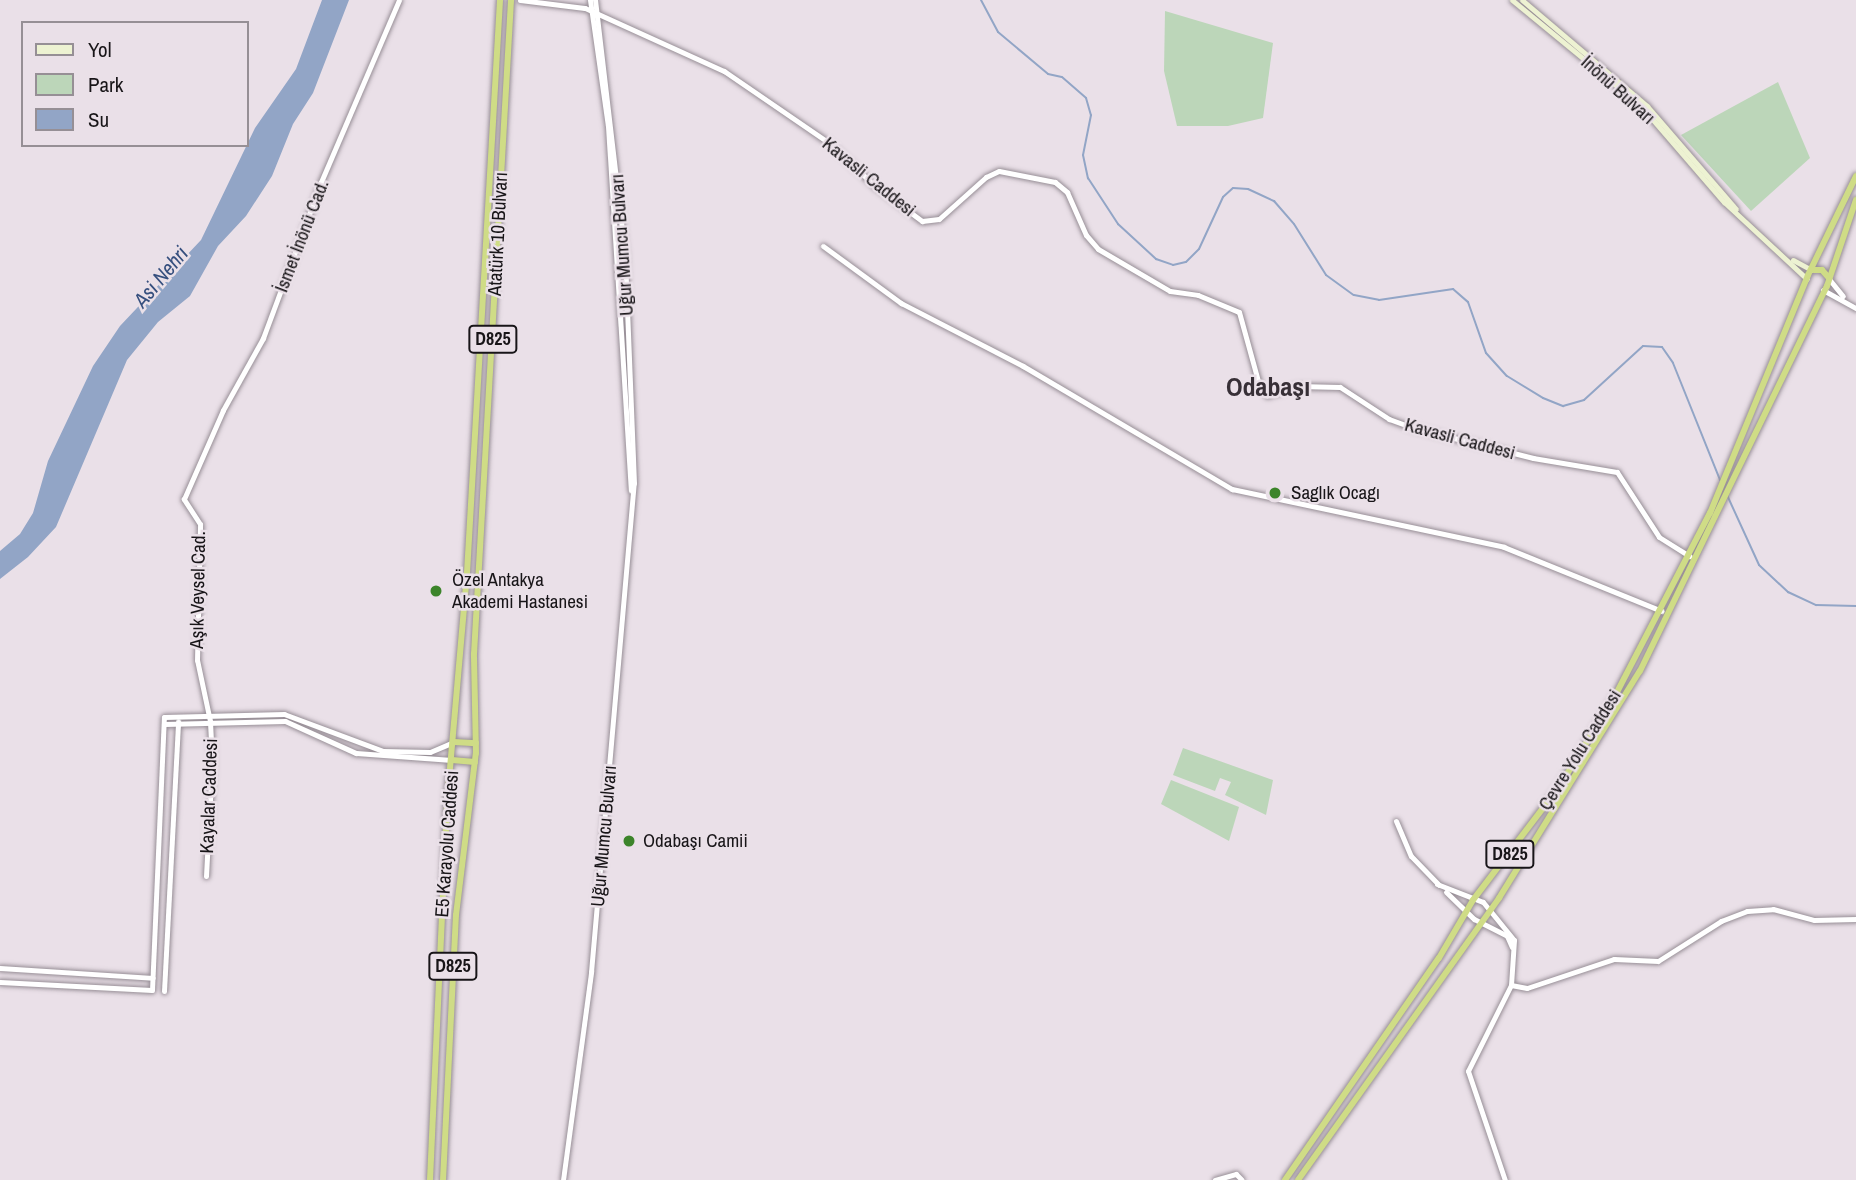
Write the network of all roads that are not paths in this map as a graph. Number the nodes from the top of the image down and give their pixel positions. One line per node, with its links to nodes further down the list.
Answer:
1 (399, 0): 20 (street, İsmet İnönü Cad.)
2 (500, 0): 23 (highway, Atatürk 10 Bulvarı / D825)
3 (511, 0): 24 (highway, Atatürk 10 Bulvarı / D825)
4 (520, 0): 8 (street, Kavasli Caddesi)
5 (592, 0): 8 (street, Uğur Mumcu Bulvarı)
6 (1512, 0): 11 (main road, İnönü Bulvarı)
7 (1522, 0): 11 (main road, İnönü Bulvarı)
8 (595, 15): 21 (street, Kavasli Caddesi); 49 (street, Uğur Mumcu Bulvarı)
9 (1856, 176): 14 (highway, Çevre Yolu Caddesi / D825)
10 (1856, 200): 15 (highway, Çevre Yolu Caddesi / D825)
11 (1744, 220): 13 (main road, İnönü Bulvarı)
12 (823, 246): 22 (street)
13 (1787, 257): 14 (main road, İnönü Bulvarı); 16 (main road, İnönü Bulvarı)
14 (1813, 270): 15 (highway); 16 (highway, Çevre Yolu Caddesi / D825)
15 (1829, 278): 17 (highway, Çevre Yolu Caddesi / D825); 18 (street)
16 (1807, 280): 17 (highway); 21 (highway, Çevre Yolu Caddesi / D825)
17 (1823, 290): 18 (street); 37 (highway, Çevre Yolu Caddesi / D825)
18 (1847, 301): 19 (street)
19 (1856, 308)
20 (196, 468): 26 (street, Aşık Veysel Cad.)
21 (1689, 556): 22 (highway, Çevre Yolu Caddesi / D825)
22 (1662, 611): 36 (highway, Çevre Yolu Caddesi / D825)
23 (459, 676): 29 (highway, E5 Karayolu Caddesi / D825)
24 (474, 678): 30 (highway, E5 Karayolu Caddesi / D825)
25 (178, 716): 26 (street); 27 (street); 28 (street)
26 (209, 717): 27 (street); 29 (street); 31 (street); 34 (street, Kayalar Caddesi)
27 (178, 723): 28 (street); 46 (street)
28 (165, 724): 43 (street)
29 (454, 743): 30 (highway); 31 (highway, E5 Karayolu Caddesi / D825)
30 (476, 743): 32 (highway, E5 Karayolu Caddesi / D825)
31 (452, 761): 32 (highway); 47 (highway, E5 Karayolu Caddesi / D825)
32 (475, 762): 48 (highway, E5 Karayolu Caddesi / D825)
33 (1396, 821): 35 (street)
34 (206, 876)
35 (1437, 884): 36 (street); 38 (street)
36 (1473, 900): 37 (street); 38 (highway, Çevre Yolu Caddesi / D825)
37 (1490, 909): 40 (highway, Çevre Yolu Caddesi / D825); 41 (street)
38 (1466, 912): 40 (street); 52 (highway, Çevre Yolu Caddesi / D825)
39 (1856, 919): 45 (street)
40 (1480, 923): 41 (street); 53 (highway, Çevre Yolu Caddesi / D825)
41 (1514, 960): 45 (street)
42 (0, 968): 43 (street)
43 (153, 978): 44 (street)
44 (0, 982)
45 (1511, 985): 54 (street)
46 (164, 991)
47 (430, 1180)
48 (443, 1180)
49 (563, 1180)
50 (1215, 1180): 51 (street)
51 (1242, 1180)
52 (1285, 1180)
53 (1298, 1180)
54 (1504, 1180)

